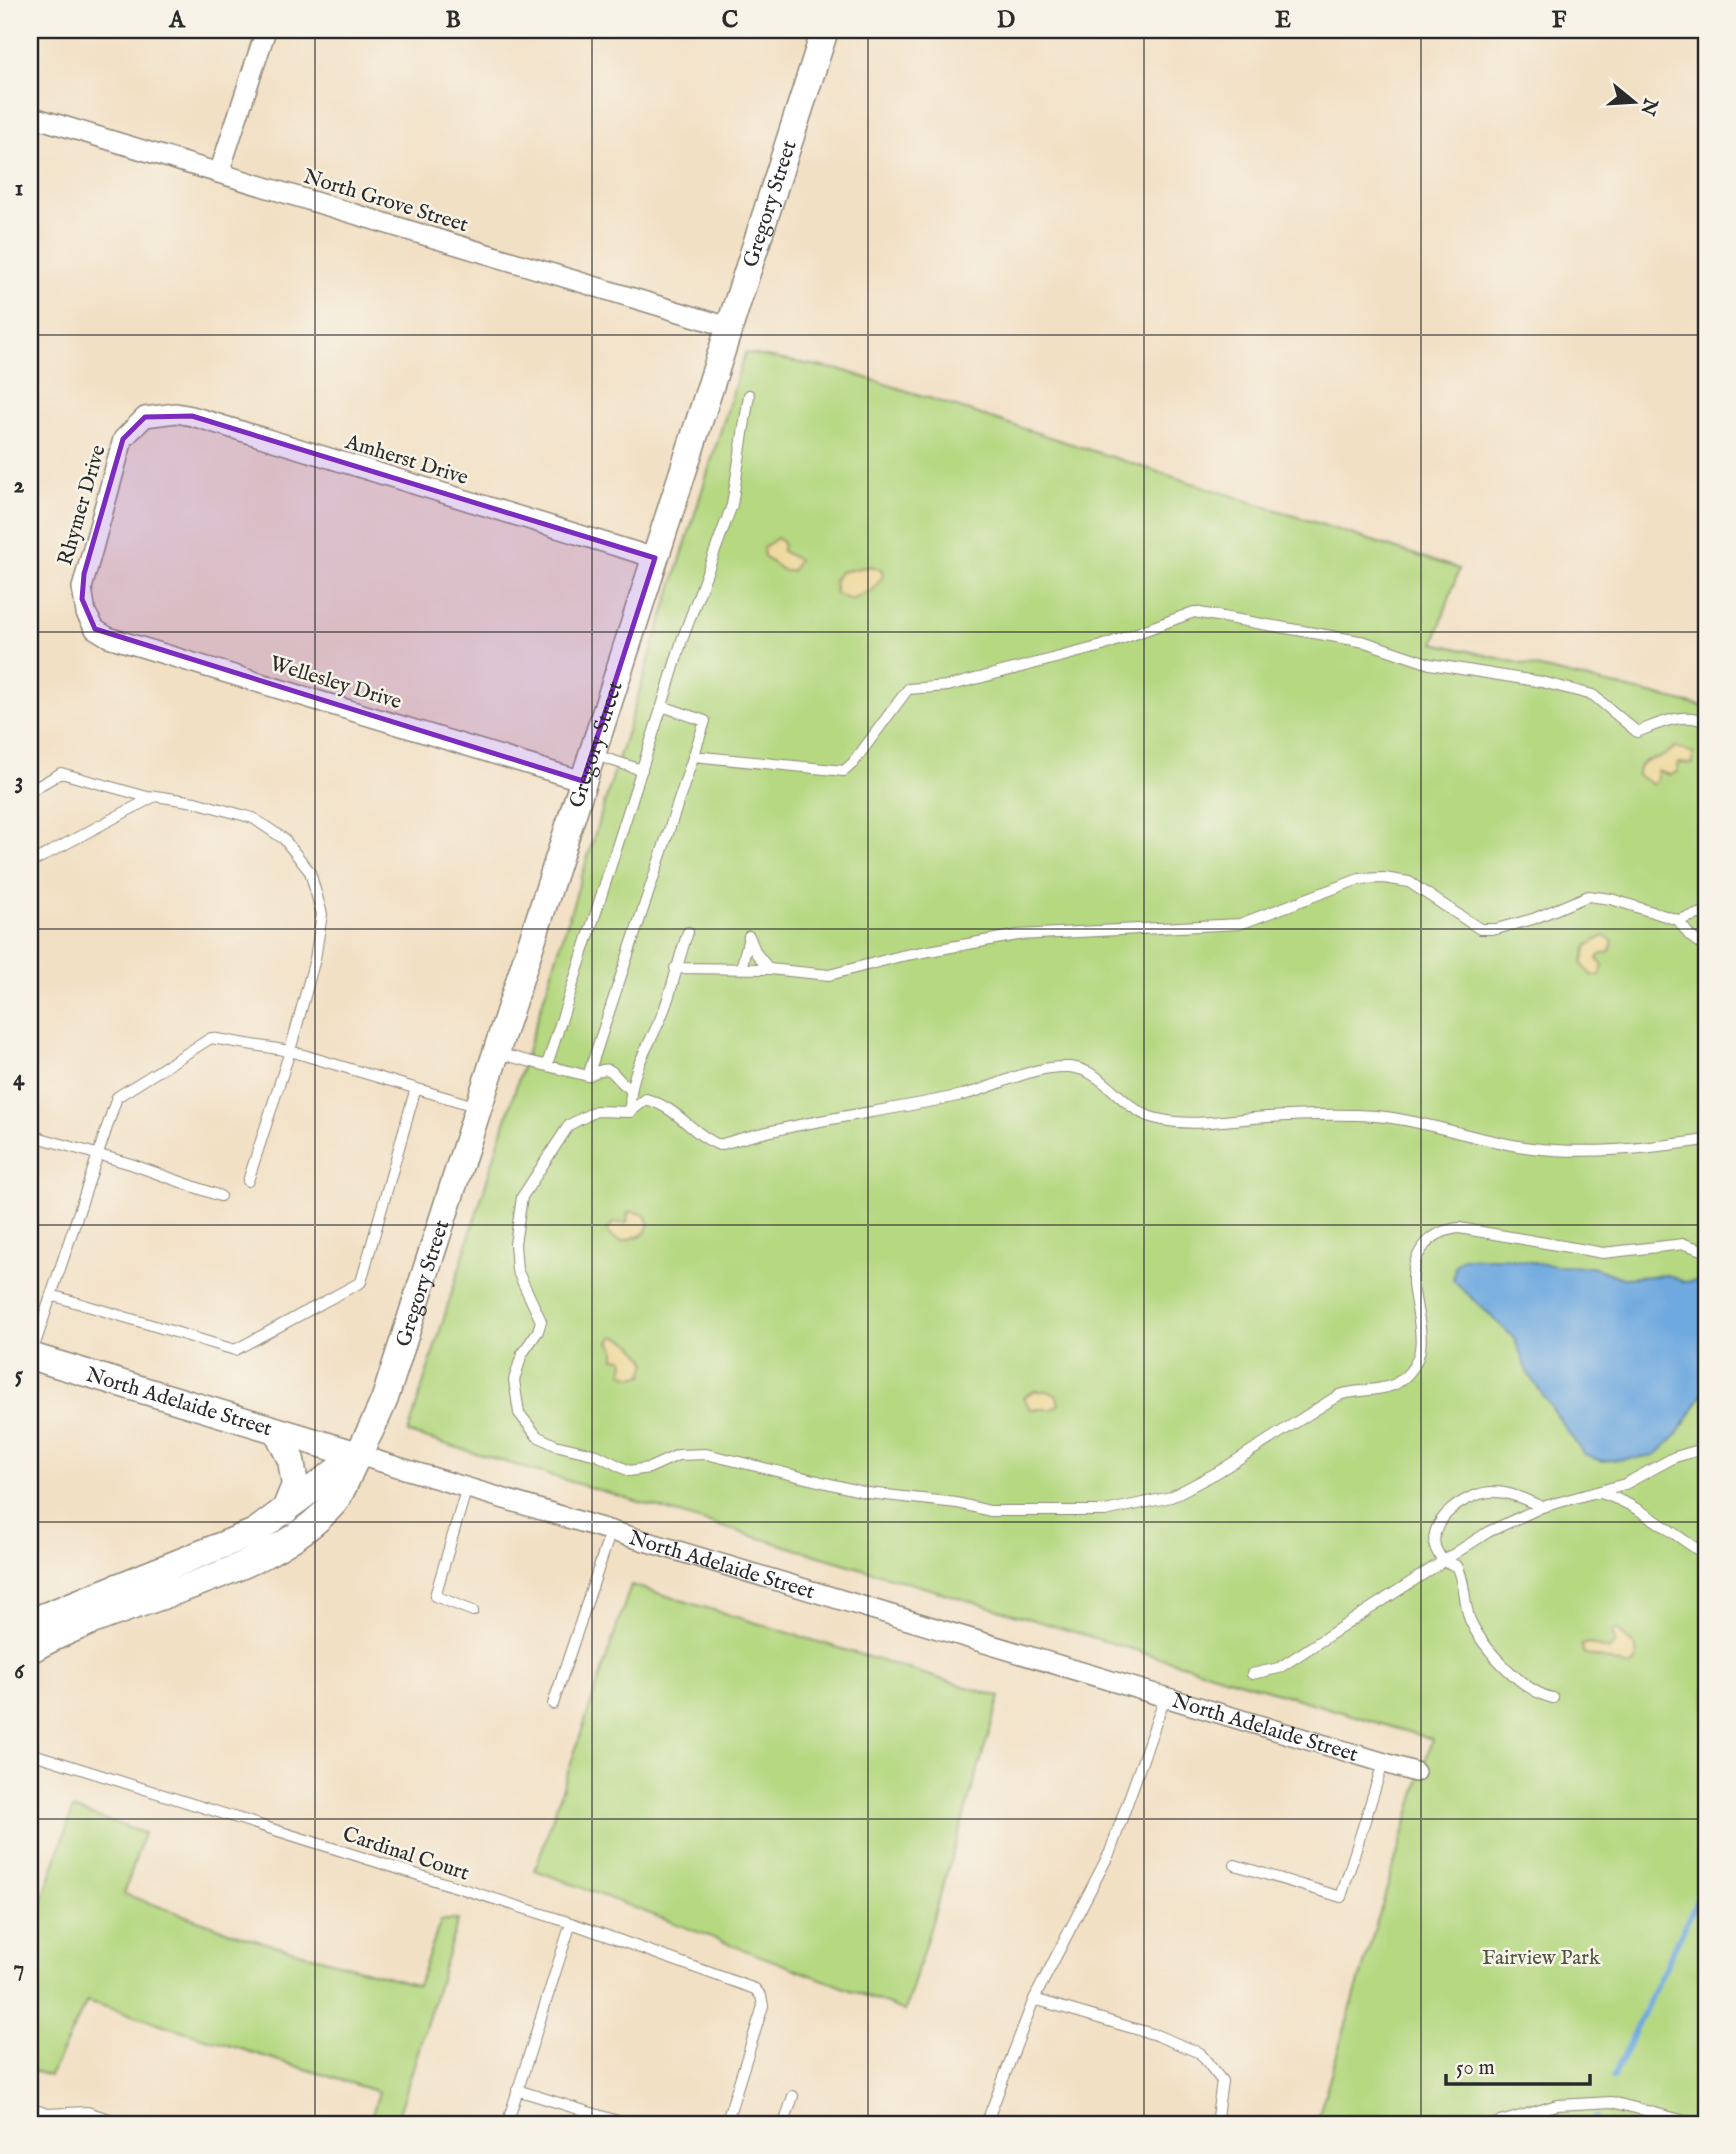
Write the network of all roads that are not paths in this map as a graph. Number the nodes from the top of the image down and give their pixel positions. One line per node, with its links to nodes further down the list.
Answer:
1 (266, 30): 4 (street)
2 (825, 30): 5 (main road, Gregory Street)
3 (30, 116): 4 (street, North Grove Street)
4 (219, 173): 5 (street, North Grove Street)
5 (729, 327): 8 (main road, Gregory Street)
6 (749, 395): 10 (lane)
7 (145, 417): 8 (street, Amherst Drive); 9 (street, Rhymer Drive)
8 (655, 558): 12 (main road, Gregory Street)
9 (86, 613): 15 (street, Wellesley Drive)
10 (662, 706): 13 (lane); 14 (lane)
11 (1706, 722): 13 (lane)
12 (592, 754): 14 (lane); 15 (main road, Gregory Street)
13 (694, 757): 29 (lane)
14 (642, 770): 28 (lane)
15 (583, 781): 27 (main road, Gregory Street)
16 (30, 791): 17 (lane)
17 (151, 798): 18 (lane); 26 (lane)
18 (30, 863)
19 (1706, 912): 20 (lane)
20 (1678, 920): 22 (lane); 25 (lane)
21 (688, 932): 23 (lane)
22 (1706, 948)
23 (675, 968): 24 (lane); 30 (lane)
24 (741, 969): 25 (lane); 25 (lane)
25 (769, 970)
26 (290, 1051): 31 (lane); 36 (lane); 37 (lane)
27 (496, 1052): 28 (lane); 32 (main road, Gregory Street)
28 (547, 1065): 29 (lane)
29 (588, 1076): 30 (lane)
30 (629, 1087): 33 (lane)
31 (415, 1091): 32 (lane); 40 (lane)
32 (478, 1107): 44 (main road, Gregory Street)
33 (630, 1112): 35 (lane); 39 (lane)
34 (30, 1135): 36 (lane)
35 (1706, 1140)
36 (97, 1155): 38 (lane); 40 (lane)
37 (247, 1181)
38 (220, 1196)
39 (1706, 1251)
40 (51, 1295): 41 (lane)
41 (30, 1356): 42 (main road, North Adelaide Street)
42 (277, 1431): 44 (main road, North Adelaide Street); 48 (main road)
43 (1706, 1448): 46 (lane)
44 (358, 1455): 45 (street, North Adelaide Street); 48 (main road, Gregory Street); 54 (main road, Gregory Street)
45 (467, 1487): 49 (street, North Adelaide Street); 52 (lane)
46 (1597, 1492): 47 (lane); 50 (lane)
47 (1542, 1507): 51 (lane); 51 (lane)
48 (283, 1513): 53 (main road, Gregory Street)
49 (611, 1531): 56 (street, North Adelaide Street); 58 (lane)
50 (1706, 1555)
51 (1443, 1561): 55 (lane); 57 (lane)
52 (473, 1611)
53 (30, 1622)
54 (30, 1650)
55 (1252, 1674)
56 (1164, 1697): 60 (street, North Adelaide Street); 64 (lane)
57 (1553, 1698)
58 (553, 1704)
59 (30, 1753): 63 (lane, Cardinal Court)
60 (1383, 1763): 61 (street, North Adelaide Street); 62 (lane)
61 (1415, 1772)
62 (1235, 1865)
63 (571, 1923): 65 (lane); 71 (lane, Cardinal Court)
64 (1034, 2000): 73 (lane); 74 (lane)
65 (517, 2090): 69 (lane); 70 (lane)
66 (793, 2096): 72 (lane)
67 (30, 2108): 68 (lane)
68 (125, 2124)
69 (506, 2124)
70 (627, 2124)
71 (726, 2124)
72 (784, 2124)
73 (986, 2124)
74 (1216, 2124)
75 (1494, 2124): 76 (lane)
76 (1697, 2124)

